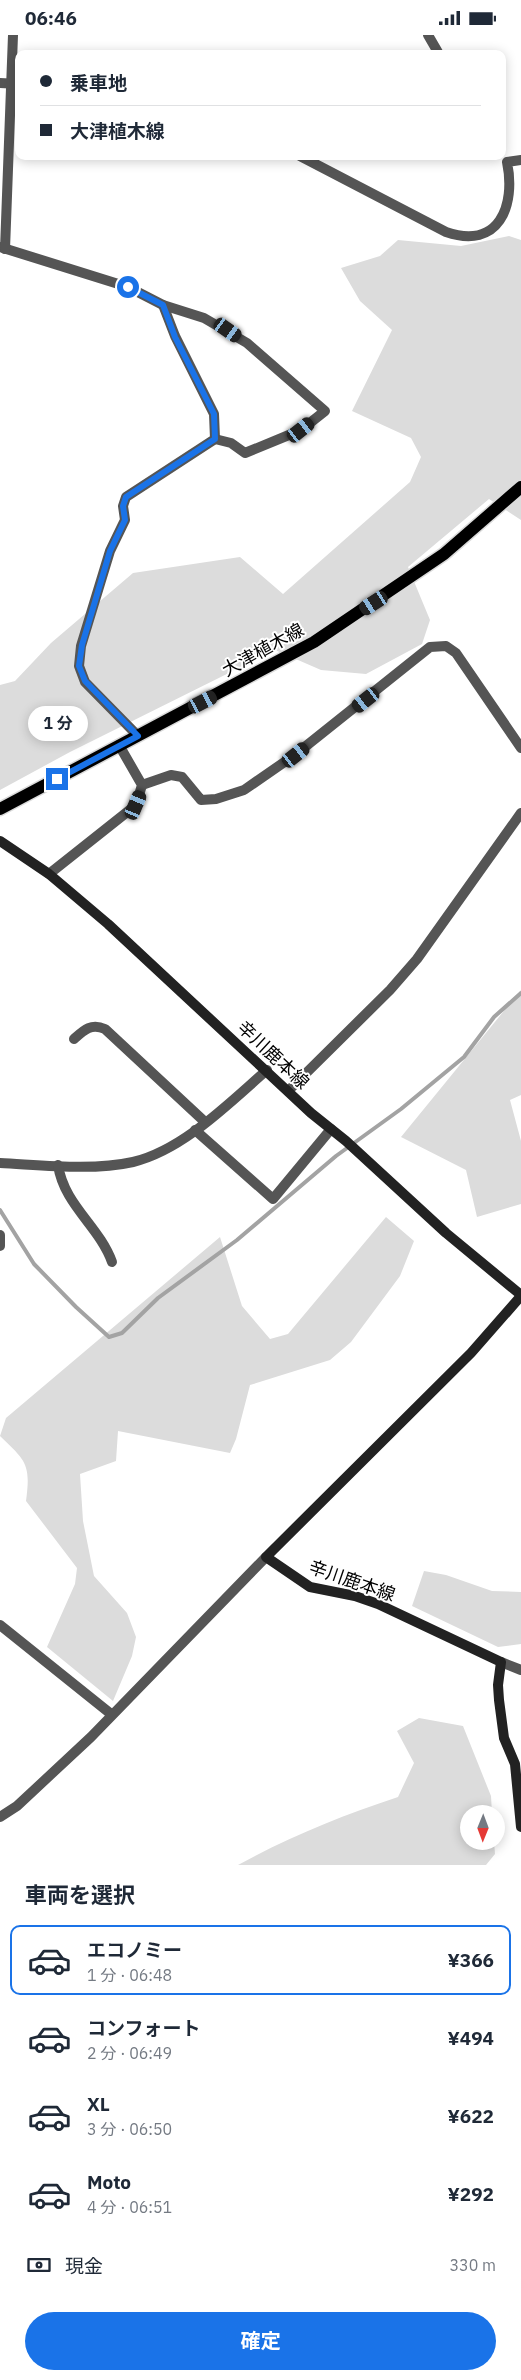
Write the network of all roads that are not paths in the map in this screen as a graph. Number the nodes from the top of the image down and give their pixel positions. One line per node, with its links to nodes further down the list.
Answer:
1 (13, 35): 5 (street)
2 (428, 35): 3 (street)
3 (437, 50)
4 (0, 83): 5 (street)
5 (15, 83): 10 (street)
6 (506, 159): 9 (street)
7 (308, 160): 8 (street)
8 (505, 160)
9 (521, 160)
10 (2, 248): 11 (street)
11 (163, 305): 12 (street); 12 (street)
12 (215, 439): 14 (street)
13 (521, 487): 14 (main road, 大津植木線)
14 (138, 736): 15 (main road, 大津植木線)
15 (119, 745): 17 (street); 18 (main road, 大津植木線)
16 (521, 749): 17 (street)
17 (142, 785): 21 (street)
18 (0, 809)
19 (521, 813): 24 (street)
20 (0, 841): 21 (main road, 辛川鹿本線)
21 (49, 874): 23 (main road, 辛川鹿本線)
22 (74, 1039): 25 (street)
23 (267, 1070): 24 (main road, 辛川鹿本線); 25 (street)
24 (288, 1091): 26 (main road, 辛川鹿本線)
25 (206, 1122): 27 (street)
26 (330, 1129): 27 (street); 33 (main road, 辛川鹿本線)
27 (195, 1130): 29 (street)
28 (0, 1163): 29 (street)
29 (58, 1165): 32 (street)
30 (0, 1235): 31 (street)
31 (0, 1247)
32 (112, 1262)
33 (521, 1296): 34 (main road, 辛川鹿本線)
34 (266, 1557): 36 (main road, 辛川鹿本線); 38 (street)
35 (0, 1625): 38 (street)
36 (501, 1662): 37 (street); 40 (main road)
37 (521, 1671)
38 (111, 1714): 39 (street)
39 (0, 1817)
40 (521, 1827)

